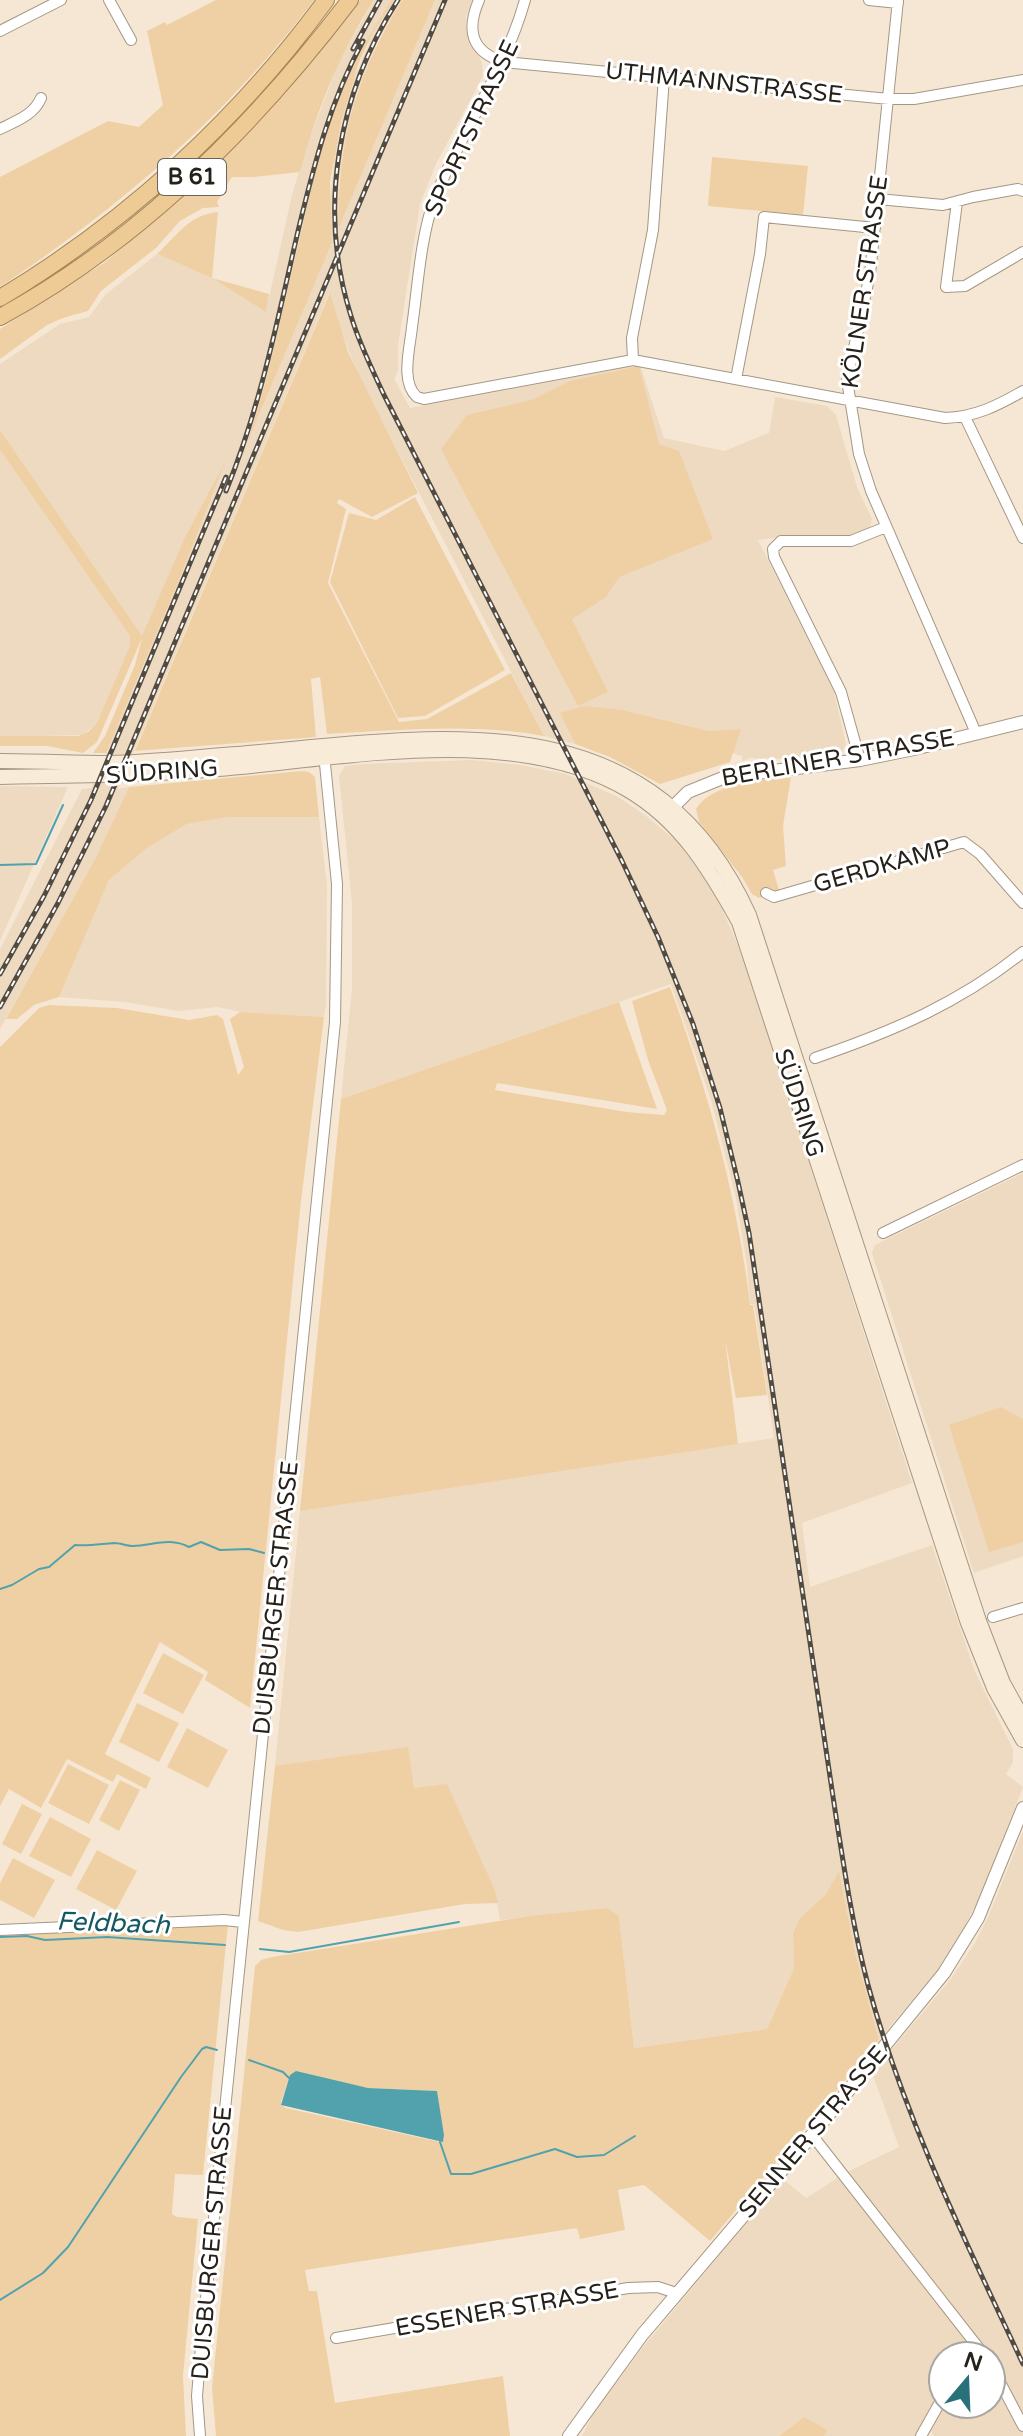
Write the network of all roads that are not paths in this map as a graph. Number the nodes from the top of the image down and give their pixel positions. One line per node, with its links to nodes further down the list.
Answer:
1 (61, 0): 9 (street)
2 (109, 0): 10 (street)
3 (326, 0): 22 (highway, B 61)
4 (350, 0): 23 (highway, B 61)
5 (479, 0): 11 (street)
6 (525, 0): 11 (street, SPORTSTRASSE)
7 (869, 0): 8 (street)
8 (898, 1): 15 (street, KÖLNER STRASSE)
9 (0, 31)
10 (131, 40)
11 (504, 62): 12 (street, UTHMANNSTRASSE); 24 (street, SPORTSTRASSE)
12 (664, 77): 15 (street, UTHMANNSTRASSE); 24 (street)
13 (1023, 80): 15 (street, UTHMANNSTRASSE)
14 (41, 98): 16 (street)
15 (889, 99): 18 (street, KÖLNER STRASSE)
16 (0, 129)
17 (1023, 191): 19 (street)
18 (878, 199): 19 (street); 20 (street, KÖLNER STRASSE)
19 (957, 202): 21 (street)
20 (875, 228): 25 (street); 27 (street, KÖLNER STRASSE)
21 (1023, 252)
22 (0, 298)
23 (0, 317)
24 (633, 360): 25 (street)
25 (736, 379): 27 (street)
26 (1023, 391): 28 (street)
27 (849, 400): 28 (street); 29 (street, KÖLNER STRASSE)
28 (965, 417): 30 (street)
29 (886, 527): 32 (street, KÖLNER STRASSE); 34 (street)
30 (1023, 538)
31 (1023, 722): 32 (street, BERLINER STRASSE)
32 (976, 733): 34 (street, BERLINER STRASSE)
33 (324, 753): 35 (main road, SÜDRING); 36 (main road, SÜDRING); 37 (main road, SÜDRING); 49 (street, DUISBURGER STRASSE)
34 (860, 760): 37 (street, BERLINER STRASSE)
35 (0, 761)
36 (0, 777)
37 (668, 812): 46 (main road, SÜDRING); 47 (main road, SÜDRING)
38 (766, 893): 39 (street, GERDKAMP)
39 (1023, 903)
40 (1023, 952): 41 (street)
41 (815, 1058)
42 (1023, 1165): 43 (street)
43 (883, 1233)
44 (1023, 1608): 45 (street)
45 (993, 1617)
46 (1021, 1713)
47 (1023, 1740)
48 (1023, 1808): 51 (street, SENNER STRASSE)
49 (243, 1922): 50 (street); 57 (street, DUISBURGER STRASSE)
50 (0, 1930)
51 (812, 2135): 52 (street, SENNER STRASSE); 54 (street)
52 (676, 2293): 53 (street, ESSENER STRASSE); 58 (street, SENNER STRASSE)
53 (336, 2338)
54 (973, 2340)
55 (1007, 2396): 56 (street)
56 (1023, 2426)
57 (200, 2436)
58 (569, 2436)

